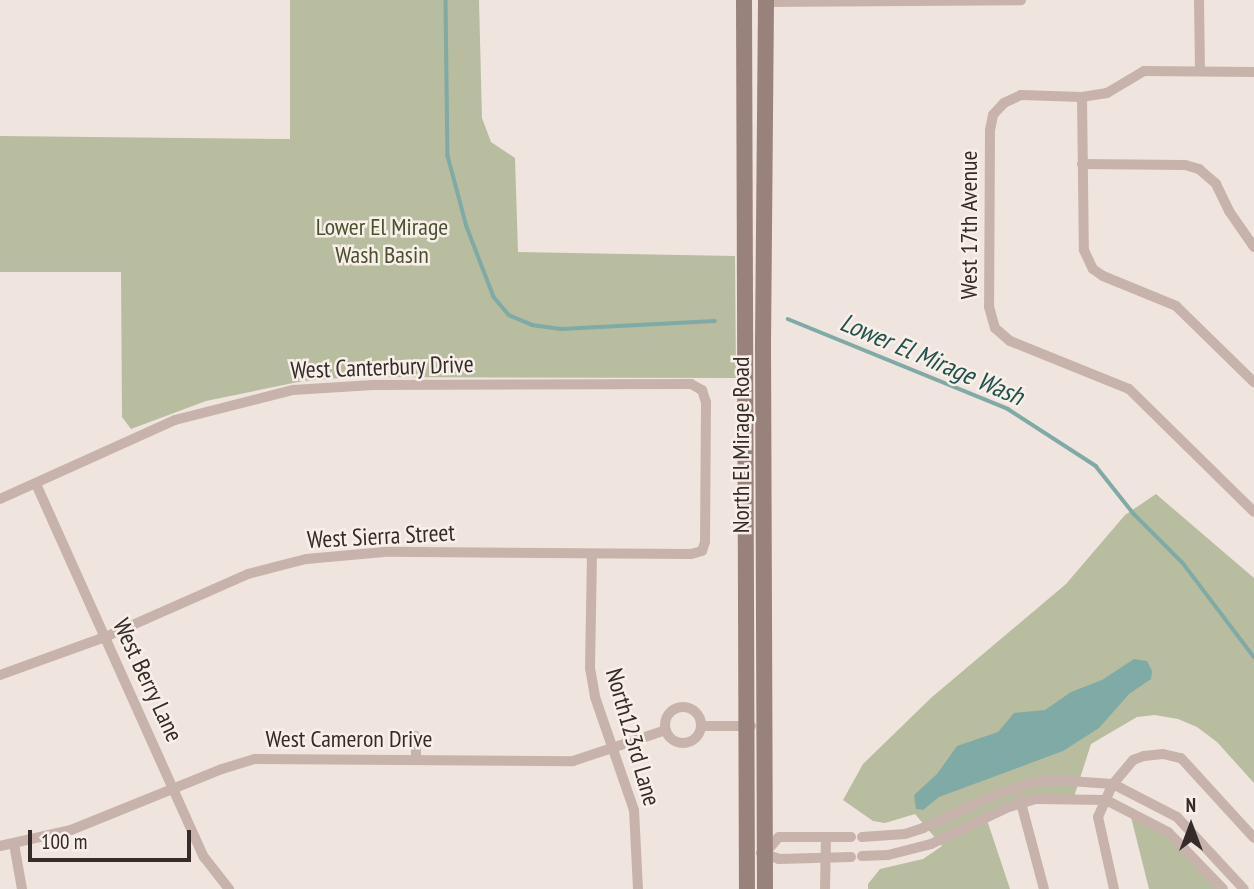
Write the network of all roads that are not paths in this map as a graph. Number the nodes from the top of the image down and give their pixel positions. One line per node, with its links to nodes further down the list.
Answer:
1 (744, 0): 19 (main road, North El Mirage Road)
2 (1021, 0): 4 (street)
3 (1199, 0): 5 (street)
4 (766, 1): 20 (main road, North El Mirage Road)
5 (1200, 71): 6 (street, West 17th Avenue); 7 (street, West 17th Avenue)
6 (1254, 72)
7 (1082, 97): 8 (street); 13 (street, West 17th Avenue)
8 (1082, 164): 9 (street); 10 (street)
9 (1254, 247)
10 (1254, 382)
11 (36, 484): 12 (street, West Canterbury Drive); 14 (street, West Canterbury Drive); 16 (street, West Berry Lane)
12 (0, 499)
13 (1254, 512)
14 (702, 551): 15 (street, West Sierra Street)
15 (592, 554): 16 (street, West Sierra Street); 23 (street, North123rd Lane)
16 (105, 638): 17 (street, West Sierra Street); 27 (street, West Berry Lane)
17 (0, 675)
18 (701, 726): 19 (street); 21 (street); 21 (street, West Cameron Drive)
19 (746, 726): 20 (street); 34 (main road, North El Mirage Road)
20 (764, 726): 35 (main road, North El Mirage Road)
21 (666, 730): 23 (street, West Cameron Drive)
22 (415, 736): 24 (street)
23 (614, 749): 24 (street, West Cameron Drive); 39 (street, North123rd Lane)
24 (416, 760): 27 (street, West Cameron Drive)
25 (1113, 784): 26 (street); 28 (street); 31 (street); 46 (street)
26 (1016, 787): 29 (street); 30 (street)
27 (176, 790): 32 (street, West Cameron Drive); 38 (street, West Berry Lane)
28 (1106, 800): 29 (street); 44 (street); 45 (street)
29 (1021, 803): 36 (street); 43 (street)
30 (826, 837): 35 (street); 36 (street)
31 (1254, 838)
32 (14, 844): 33 (street, West Cameron Drive); 37 (street)
33 (0, 846)
34 (746, 852): 35 (street); 40 (main road, North El Mirage Road)
35 (765, 853): 36 (street); 41 (main road, North El Mirage Road)
36 (826, 859): 42 (street)
37 (22, 889)
38 (229, 889)
39 (638, 889)
40 (747, 889)
41 (765, 889)
42 (825, 889)
43 (1044, 889)
44 (1114, 889)
45 (1223, 889)
46 (1244, 889)

